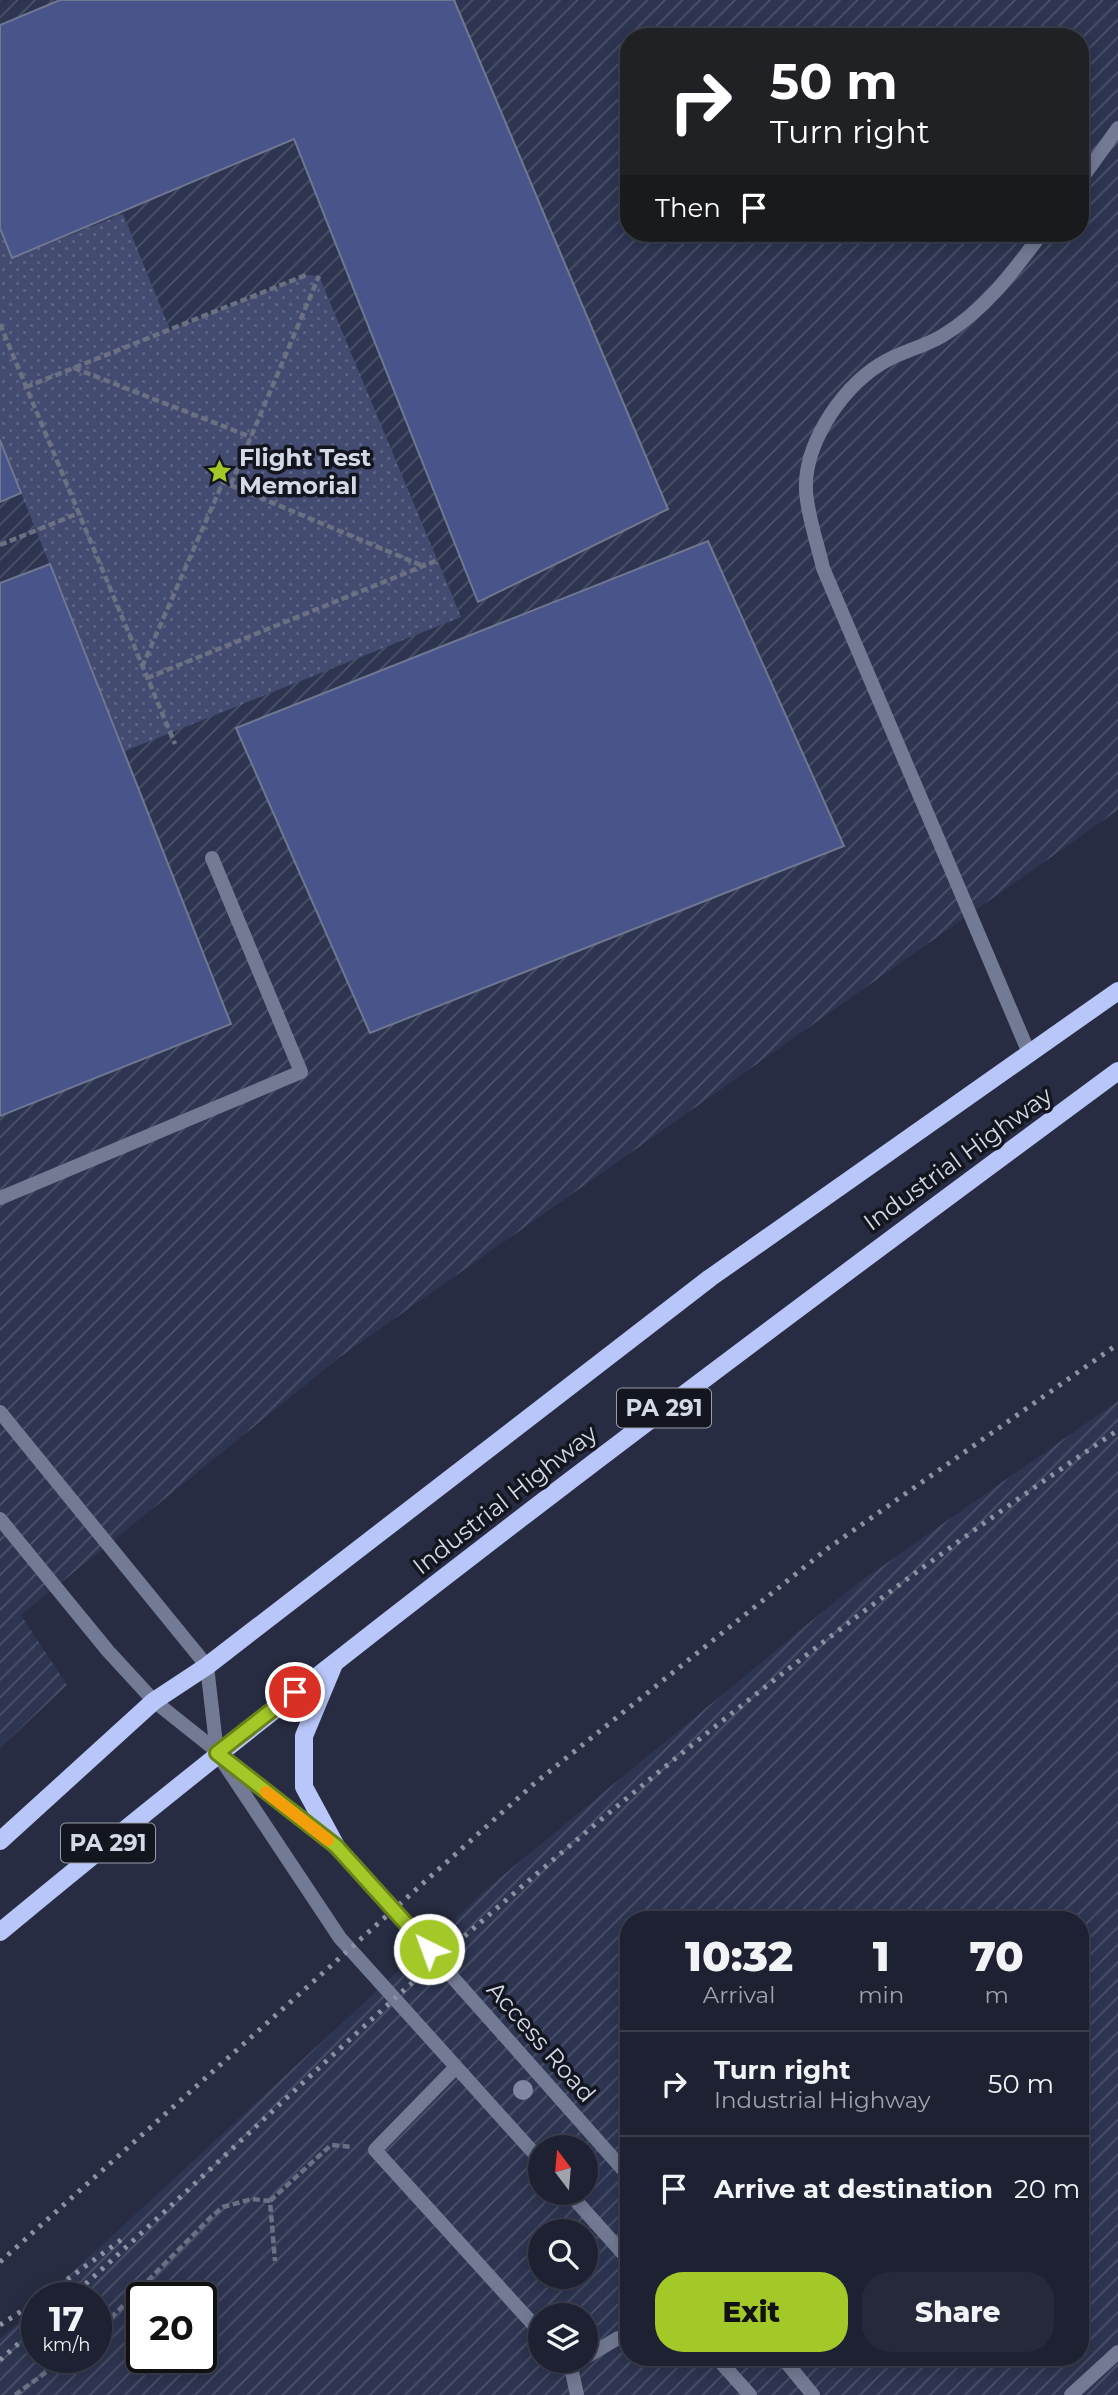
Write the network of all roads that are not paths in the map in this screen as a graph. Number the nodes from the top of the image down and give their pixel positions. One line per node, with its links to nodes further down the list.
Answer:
1 (1118, 128): 2 (lane)
2 (1089, 168)
3 (1035, 242): 6 (lane)
4 (212, 858): 8 (lane)
5 (1118, 990): 6 (main road, Industrial Highway / PA 291)
6 (1029, 1053): 12 (main road, Industrial Highway / PA 291)
7 (1118, 1071): 11 (main road, Industrial Highway / PA 291)
8 (0, 1198)
9 (0, 1412): 12 (lane)
10 (0, 1519): 13 (lane, Access Road)
11 (334, 1662): 14 (main road, Industrial Highway / PA 291); 16 (main road)
12 (207, 1666): 13 (main road, Industrial Highway / PA 291); 14 (lane)
13 (154, 1701): 14 (lane, Access Road); 15 (main road, Industrial Highway / PA 291)
14 (217, 1753): 16 (lane, Access Road); 17 (main road, Industrial Highway / PA 291); 18 (lane)
15 (0, 1841)
16 (336, 1846): 20 (lane, Access Road)
17 (0, 1933)
18 (456, 2067): 19 (lane); 23 (lane)
19 (528, 2147)
20 (620, 2166)
21 (580, 2205): 22 (lane)
22 (620, 2250)
23 (528, 2319)
24 (620, 2338): 25 (lane)
25 (598, 2350)
26 (1118, 2353): 33 (lane)
27 (724, 2366): 31 (lane)
28 (789, 2366): 32 (lane)
29 (574, 2373): 30 (lane)
30 (577, 2395)
31 (750, 2395)
32 (813, 2395)
33 (1072, 2395)

